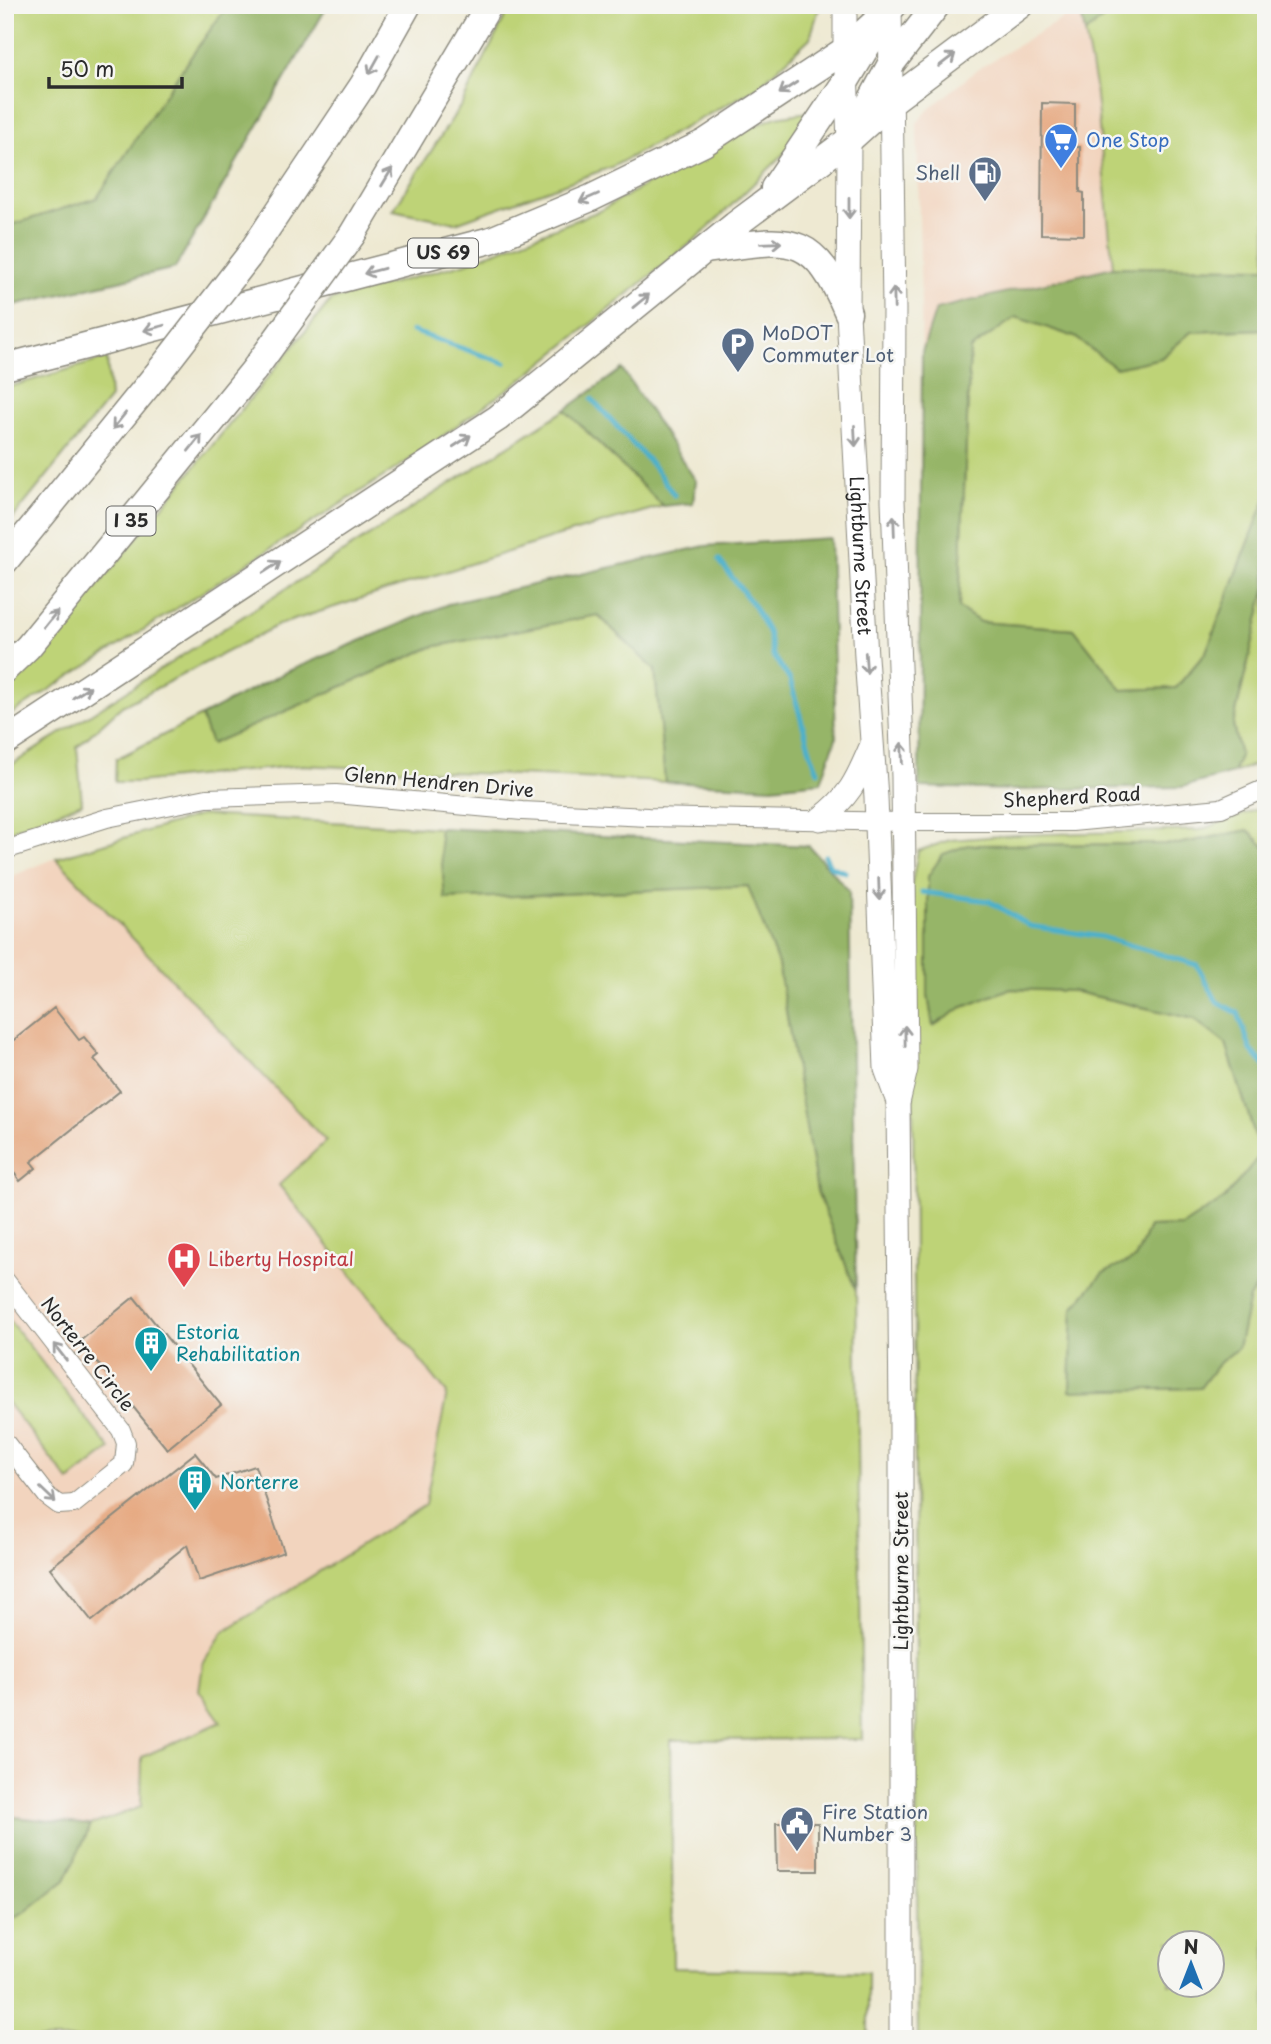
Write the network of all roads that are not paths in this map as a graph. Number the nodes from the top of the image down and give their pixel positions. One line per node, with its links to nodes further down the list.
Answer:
1 (408, 5): 16 (highway, one-way to 16, bridge)
2 (489, 5): 17 (highway, I 35, one-way to 2, bridge)
3 (845, 5): 7 (main road, Lightburne Street)
4 (937, 5): 8 (highway)
5 (1020, 5): 10 (highway, one-way to 5)
6 (891, 6): 7 (highway, US 69); 8 (main road, Lightburne Street); 9 (highway)
7 (845, 50): 9 (main road, Lightburne Street); 15 (highway, US 69, one-way to 15)
8 (891, 64): 10 (main road, Lightburne Street); 11 (highway)
9 (846, 81): 11 (main road, Lightburne Street); 12 (highway)
10 (892, 101): 11 (highway); 23 (main road, Lightburne Street, one-way to 10)
11 (849, 140): 12 (highway); 14 (main road, Lightburne Street, one-way to 14)
12 (763, 204): 13 (highway)
13 (703, 251): 14 (highway, one-way to 14); 18 (highway, one-way to 13)
14 (848, 313): 19 (main road, Lightburne Street, one-way to 19)
15 (5, 367)
16 (5, 561)
17 (5, 669)
18 (5, 742)
19 (872, 746): 21 (main road); 22 (main road, Lightburne Street)
20 (1266, 788): 23 (street, Shepherd Road)
21 (820, 819): 22 (street, Glenn Hendren Drive); 24 (street, Glenn Hendren Drive)
22 (876, 821): 23 (street, Shepherd Road); 25 (main road, Lightburne Street, one-way to 25)
23 (903, 821): 25 (main road, Lightburne Street, one-way to 23)
24 (5, 850)
25 (898, 1103): 28 (main road, Lightburne Street)
26 (5, 1280): 27 (street, Norterre Circle, one-way to 26)
27 (5, 1442)
28 (901, 2039)

